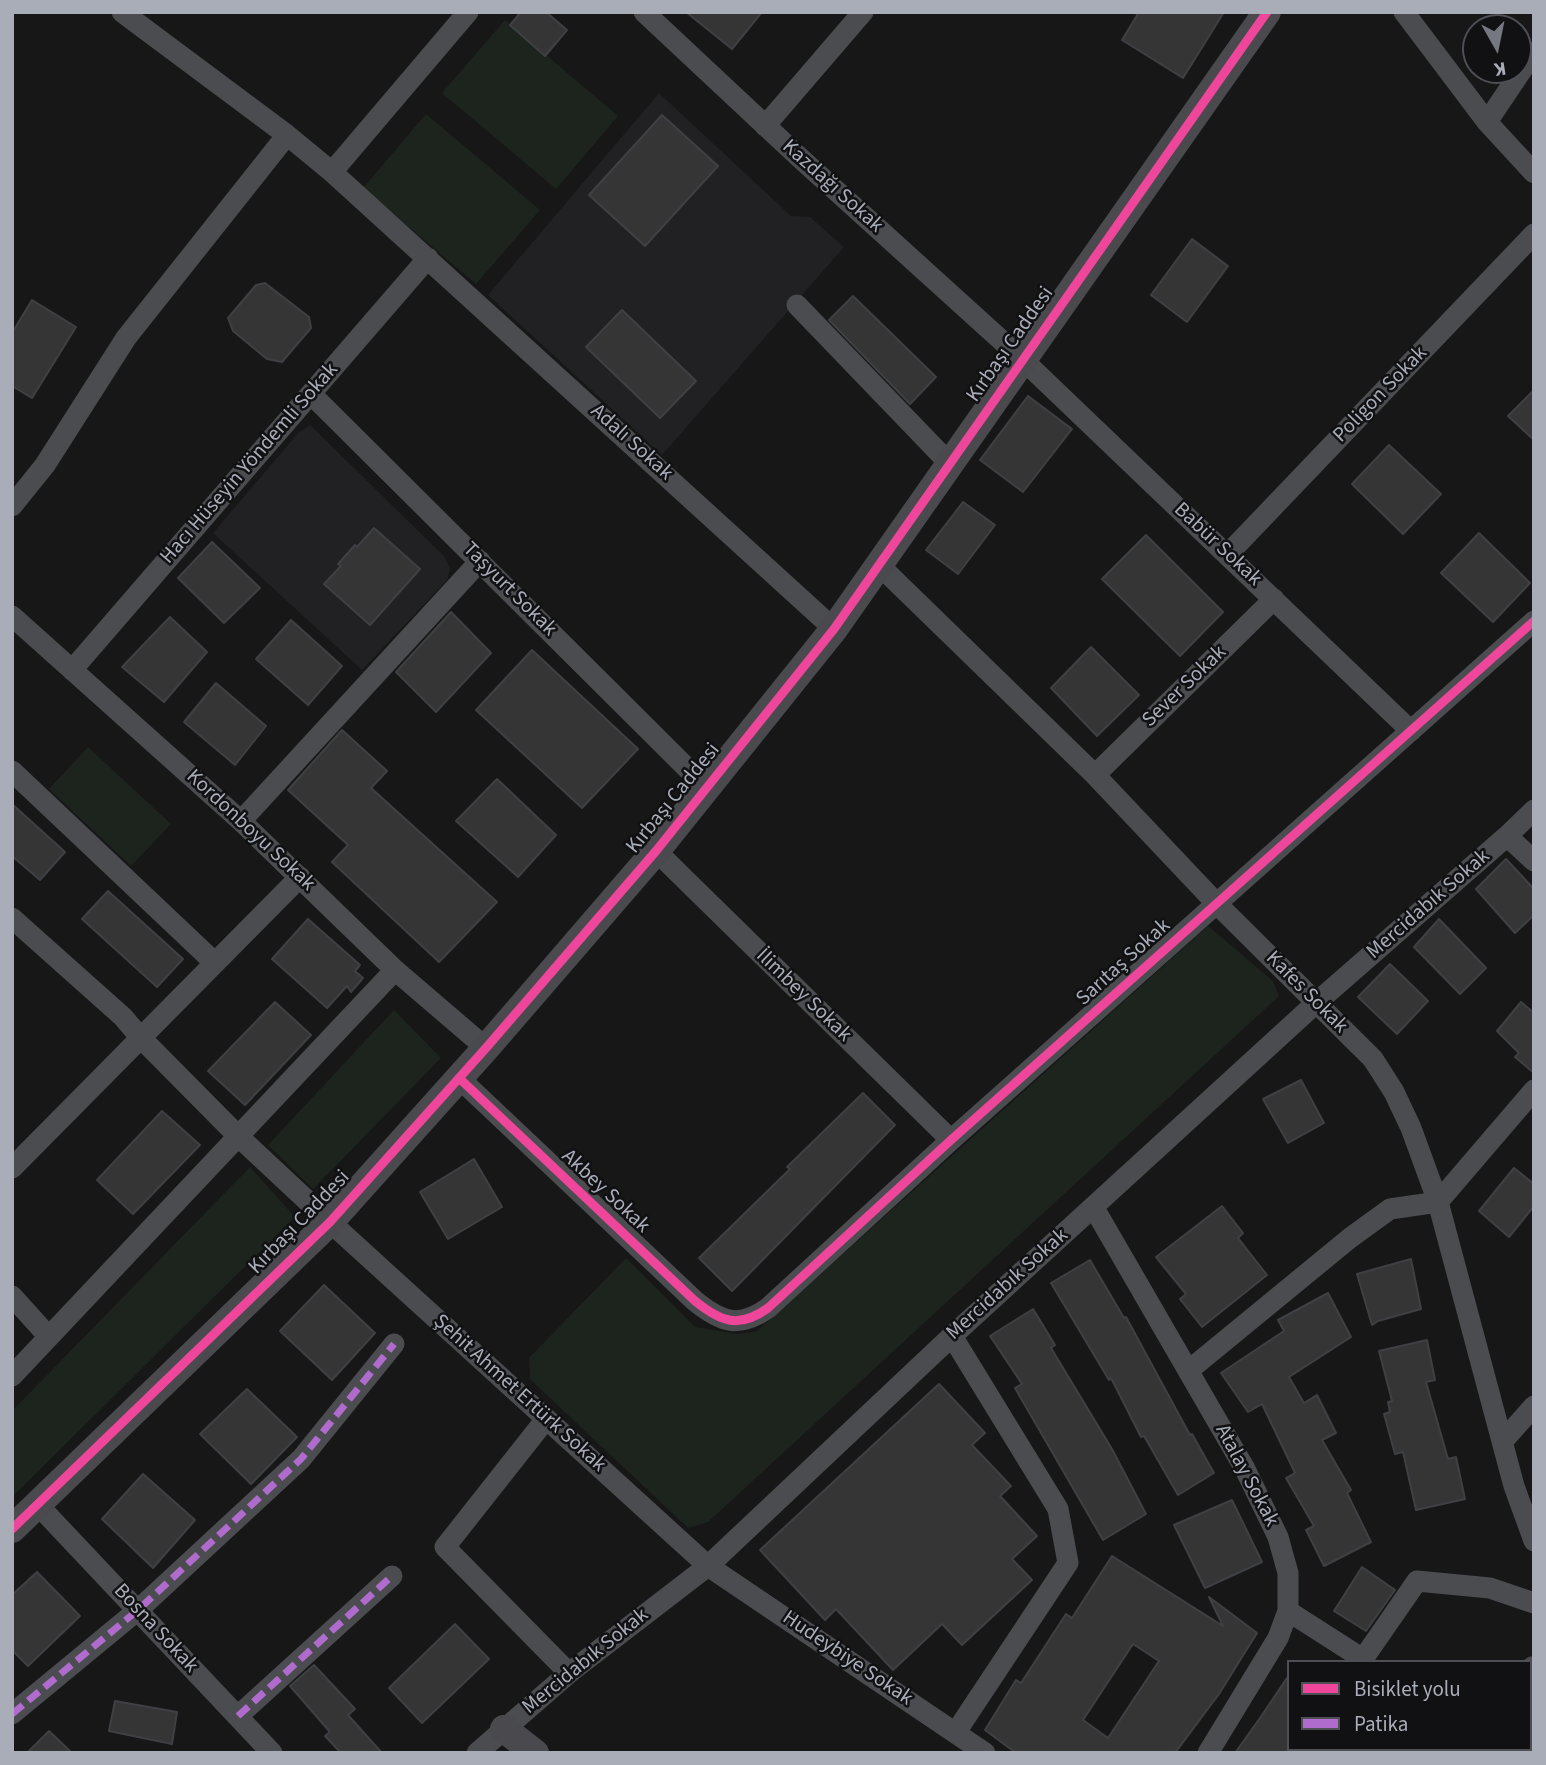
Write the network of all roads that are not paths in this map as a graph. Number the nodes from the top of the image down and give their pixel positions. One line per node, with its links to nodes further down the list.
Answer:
1 (122, 12): 10 (street, Adalı Sokak)
2 (468, 12): 11 (street)
3 (644, 12): 9 (street, Kazdağı Sokak)
4 (863, 12): 9 (street)
5 (1404, 12): 8 (street)
6 (1259, 15): 16 (street, Kırbaşı Caddesi)
7 (1534, 52): 8 (street)
8 (1487, 121): 12 (street)
9 (765, 126): 16 (street, Kazdağı Sokak)
10 (287, 135): 11 (street, Adalı Sokak); 19 (street)
11 (332, 172): 14 (street, Adalı Sokak)
12 (1534, 173)
13 (1534, 234): 20 (street, Poligon Sokak)
14 (428, 258): 17 (street, Hacı Hüseyin Yöndemli Sokak); 26 (street, Adalı Sokak)
15 (797, 305): 18 (street)
16 (1022, 359): 18 (street, Kırbaşı Caddesi); 20 (street, Babür Sokak)
17 (311, 394): 21 (street, Taşyurt Sokak); 27 (street, Hacı Hüseyin Yöndemli Sokak)
18 (950, 464): 22 (street, Kırbaşı Caddesi)
19 (12, 506)
20 (1227, 555): 23 (street, Babür Sokak)
21 (480, 561): 31 (street, Taşyurt Sokak); 33 (street)
22 (879, 565): 26 (street, Kırbaşı Caddesi); 30 (street, Kafes Sokak)
23 (1274, 599): 28 (street, Babür Sokak); 30 (street, Sever Sokak)
24 (1534, 621): 28 (street, Sarıtaş Sokak)
25 (16, 625): 27 (street, Kordonboyu Sokak)
26 (834, 629): 31 (street, Kırbaşı Caddesi)
27 (72, 670): 33 (street, Kordonboyu Sokak)
28 (1411, 731): 38 (street, Sarıtaş Sokak)
29 (12, 771): 40 (street)
30 (1095, 775): 38 (street, Kafes Sokak)
31 (706, 787): 35 (street, Kırbaşı Caddesi)
32 (1534, 810): 34 (street, Mercidabık Sokak)
33 (241, 821): 37 (street, Kordonboyu Sokak)
34 (1507, 836): 36 (street); 42 (street, Mercidabık Sokak)
35 (656, 851): 44 (street, Kırbaşı Caddesi); 48 (street, İlimbey Sokak)
36 (1534, 861)
37 (300, 877): 40 (street); 41 (street, Kordonboyu Sokak)
38 (1217, 904): 42 (street, Kafes Sokak); 48 (street, Sarıtaş Sokak)
39 (12, 918): 43 (street, Şehit Ahmet Ertürk Sokak)
40 (215, 962): 43 (street)
41 (395, 970): 44 (street, Kordonboyu Sokak); 47 (street)
42 (1316, 1003): 50 (street, Kafes Sokak); 51 (street, Mercidabık Sokak)
43 (140, 1037): 47 (street, Şehit Ahmet Ertürk Sokak); 49 (street)
44 (486, 1048): 45 (street, Kırbaşı Caddesi)
45 (459, 1078): 52 (street, Kırbaşı Caddesi); 54 (street, Akbey Sokak)
46 (1534, 1090): 50 (street)
47 (239, 1136): 52 (street, Şehit Ahmet Ertürk Sokak); 56 (street)
48 (951, 1140): 54 (street, Sarıtaş Sokak)
49 (12, 1168)
50 (1438, 1202): 58 (street); 62 (street, Kafes Sokak)
51 (1094, 1208): 55 (street, Mercidabık Sokak); 58 (street, Atalay Sokak)
52 (330, 1222): 61 (street, Şehit Ahmet Ertürk Sokak); 63 (street, Kırbaşı Caddesi)
53 (12, 1296): 56 (street)
54 (734, 1321)
55 (952, 1336): 66 (street, Mercidabık Sokak); 75 (street)
56 (49, 1337): 59 (street)
57 (394, 1344): 69 (street)
58 (1188, 1371): 70 (street, Atalay Sokak)
59 (12, 1376)
60 (1534, 1406): 62 (street)
61 (546, 1419): 66 (street, Şehit Ahmet Ertürk Sokak); 71 (street)
62 (1502, 1442): 65 (street, Kafes Sokak)
63 (38, 1505): 64 (street, Kırbaşı Caddesi); 69 (street, Bosna Sokak)
64 (12, 1529)
65 (1534, 1541)
66 (708, 1566): 71 (street, Mercidabık Sokak); 75 (street, Hudeybiye Sokak)
67 (391, 1576): 73 (street)
68 (1534, 1604): 70 (street)
69 (138, 1610): 72 (street); 73 (street, Bosna Sokak)
70 (1288, 1611): 80 (street, Atalay Sokak)
71 (569, 1673): 74 (street, Mercidabık Sokak)
72 (12, 1714)
73 (238, 1716): 76 (street, Bosna Sokak)
74 (504, 1729): 77 (street, Mercidabık Sokak); 78 (street)
75 (956, 1732): 79 (street, Hudeybiye Sokak)
76 (271, 1753)
77 (477, 1753)
78 (535, 1753)
79 (985, 1753)
80 (1208, 1753)

